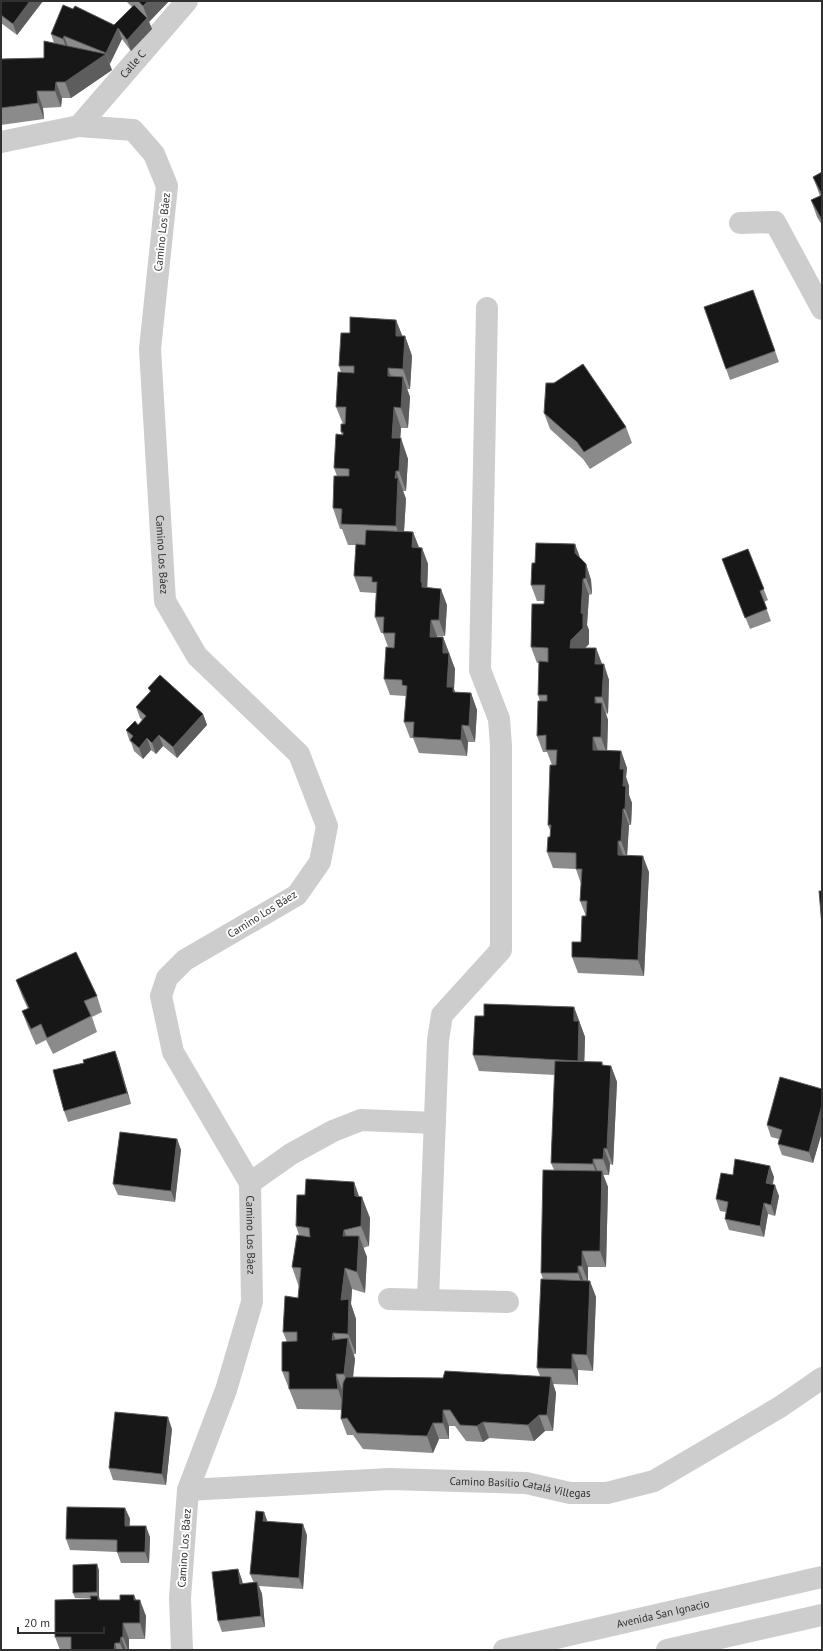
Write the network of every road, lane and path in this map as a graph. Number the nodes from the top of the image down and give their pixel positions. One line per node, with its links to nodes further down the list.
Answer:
1 (186, 1): 2 (street, Calle C)
2 (79, 126): 3 (street, Camino Los Báez); 8 (street, Camino Los Báez)
3 (1, 142)
4 (740, 223): 6 (street)
5 (486, 308): 7 (street)
6 (822, 309)
7 (435, 1123): 8 (street); 10 (street)
8 (250, 1183): 13 (street, Camino Los Báez)
9 (390, 1299): 10 (street)
10 (428, 1300): 11 (street)
11 (508, 1302)
12 (822, 1378): 13 (street, Camino Basilio Catalá Villegas)
13 (188, 1490): 16 (street, Camino Los Báez)
14 (822, 1577): 17 (street, Avenida San Ignacio)
15 (822, 1615): 18 (street)
16 (182, 1650)
17 (504, 1650)
18 (668, 1650)

